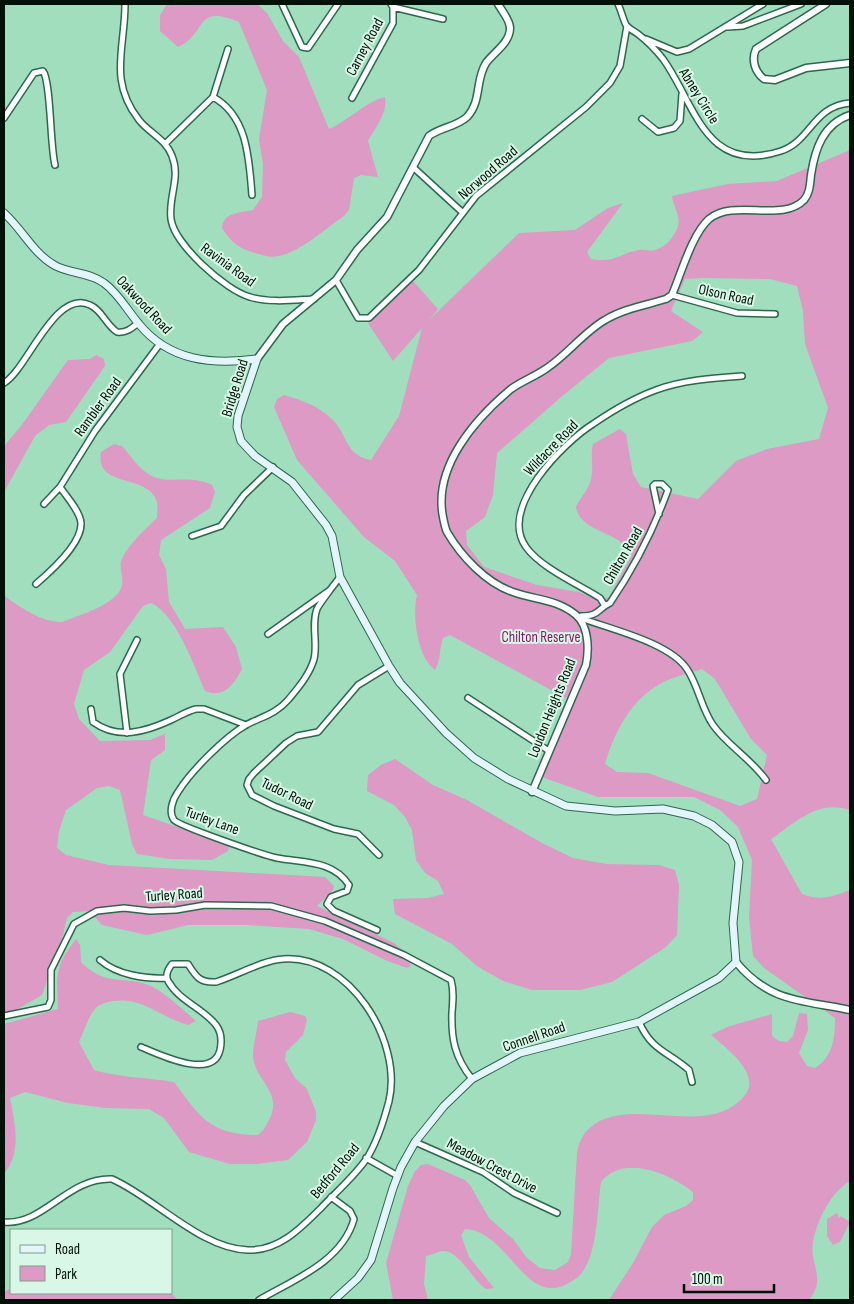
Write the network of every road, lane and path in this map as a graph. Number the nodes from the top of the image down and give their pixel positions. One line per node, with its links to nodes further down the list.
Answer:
1 (125, 4): 23 (street, Ravinia Road)
2 (282, 4): 3 (street)
3 (338, 4)
4 (498, 4): 25 (street, Bridge Road)
5 (618, 4): 11 (street)
6 (763, 4): 12 (street, Abney Circle)
7 (801, 4): 12 (street)
8 (826, 4): 15 (street)
9 (392, 5): 10 (street); 18 (street, Carney Road)
10 (443, 19)
11 (627, 26): 13 (street, Abney Circle); 27 (street, Norwood Road)
12 (728, 27): 13 (street, Abney Circle)
13 (639, 35): 16 (street, Abney Circle)
14 (228, 49): 17 (street)
15 (850, 63)
16 (682, 94): 19 (street, Abney Circle); 22 (street)
17 (214, 97): 23 (street); 26 (street)
18 (352, 98)
19 (850, 103)
20 (850, 115): 30 (street)
21 (4, 118): 24 (street)
22 (642, 119)
23 (166, 144): 31 (street, Ravinia Road)
24 (55, 165)
25 (414, 168): 27 (street); 29 (street, Bridge Road)
26 (252, 195)
27 (462, 212): 29 (street, Norwood Road)
28 (4, 213): 33 (main road, Oakwood Road)
29 (336, 280): 31 (street, Bridge Road)
30 (672, 295): 32 (street, Olson Road); 47 (street)
31 (316, 299): 35 (street, Bridge Road)
32 (775, 314)
33 (138, 323): 34 (main road, Oakwood Road); 37 (street)
34 (159, 345): 35 (main road, Oakwood Road); 39 (street, Rambler Road)
35 (257, 359): 38 (main road, Bridge Road)
36 (742, 376): 46 (street, Wildacre Road)
37 (4, 383)
38 (273, 467): 42 (street); 43 (main road, Bridge Road)
39 (60, 487): 40 (street, Rambler Road); 44 (street)
40 (44, 504)
41 (659, 514): 41 (street, Chilton Road); 46 (street, Chilton Road)
42 (192, 536)
43 (340, 577): 45 (street); 50 (main road, Bridge Road)
44 (36, 584)
45 (330, 590): 48 (street); 53 (street, Turley Lane)
46 (604, 606): 47 (street, Chilton Road)
47 (578, 617): 55 (street, Loudon Heights Road); 56 (street)
48 (268, 634)
49 (137, 640): 54 (street)
50 (389, 666): 57 (main road, Bridge Road); 58 (street, Tudor Road)
51 (468, 698): 55 (street)
52 (91, 709): 54 (street)
53 (246, 725): 54 (street); 59 (street, Turley Lane)
54 (127, 733)
55 (550, 751): 57 (street, Loudon Heights Road)
56 (766, 780)
57 (532, 792): 61 (main road)
58 (379, 855)
59 (377, 930)
60 (100, 960): 62 (street)
61 (736, 962): 63 (street); 65 (main road, Connell Road)
62 (167, 978): 66 (street); 70 (street, Bedford Road)
63 (850, 1010)
64 (4, 1016): 67 (street, Turley Road)
65 (639, 1022): 67 (main road, Connell Road); 68 (street)
66 (141, 1047)
67 (472, 1079): 69 (main road, Connell Road)
68 (692, 1082)
69 (415, 1142): 71 (main road, Connell Road); 73 (street, Meadow Crest Drive)
70 (366, 1158): 71 (street); 72 (street, Bedford Road)
71 (398, 1176): 76 (main road, Connell Road)
72 (332, 1197): 74 (street, Bedford Road); 75 (street)
73 (557, 1213)
74 (4, 1222)
75 (258, 1300)
76 (334, 1300)

